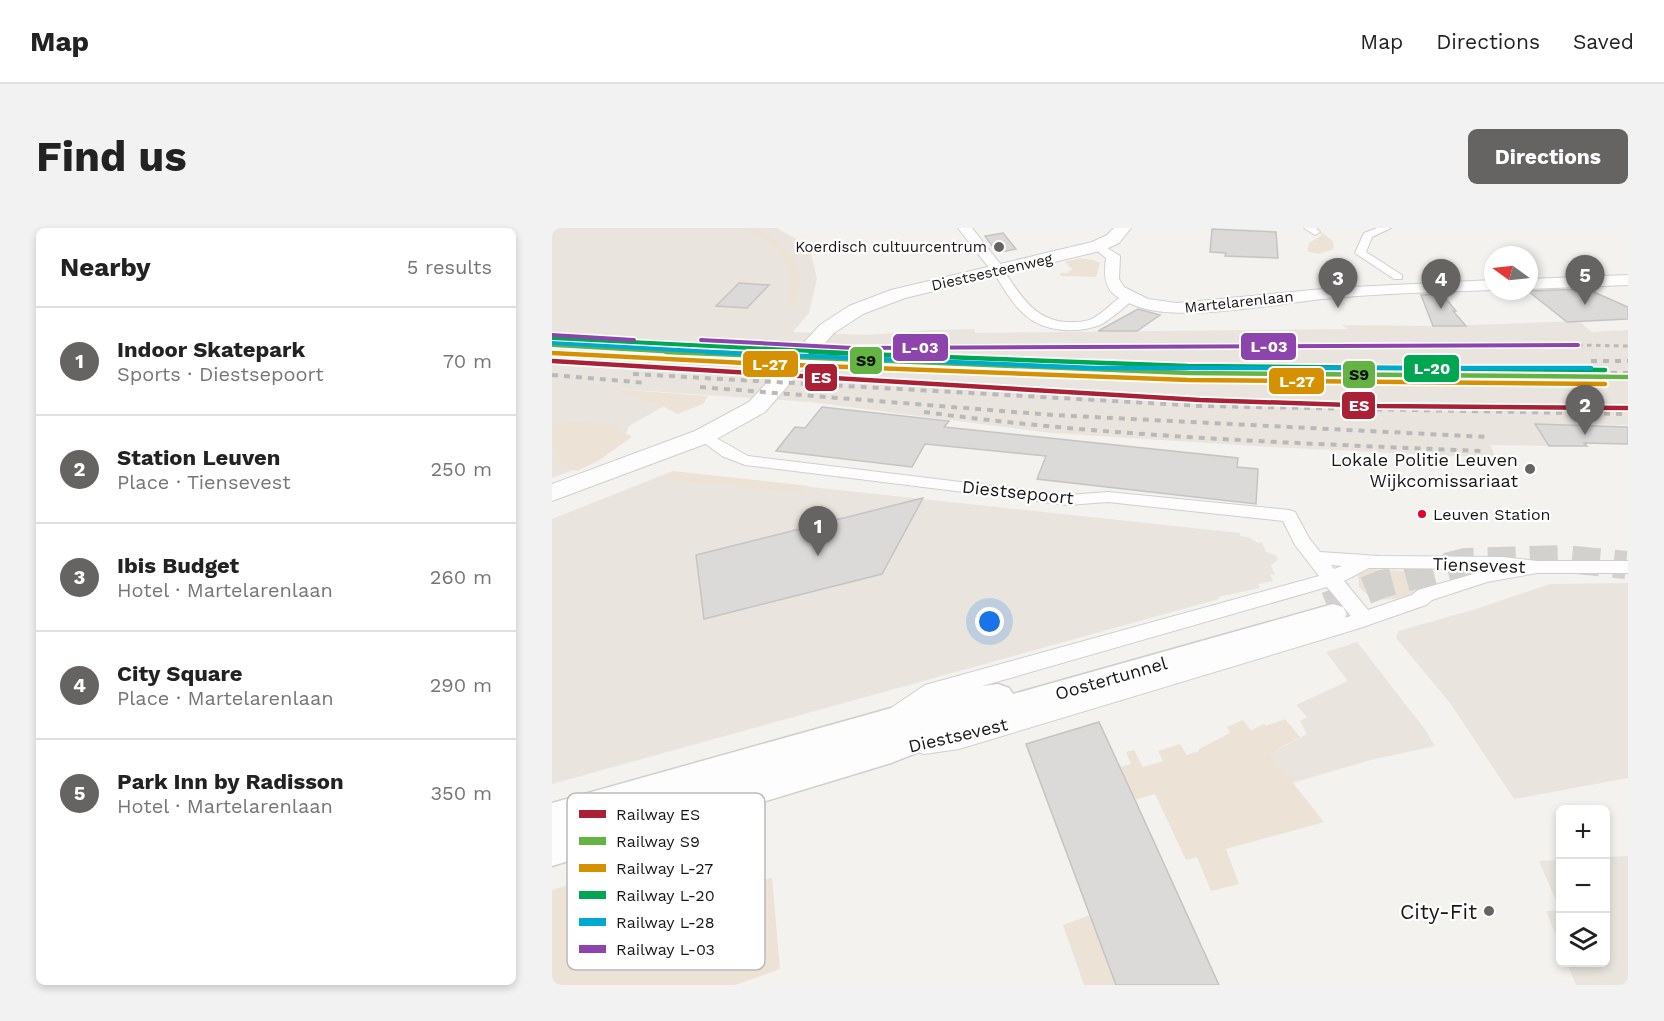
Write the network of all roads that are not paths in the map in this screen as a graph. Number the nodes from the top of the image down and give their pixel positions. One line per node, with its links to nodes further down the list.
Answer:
1 (965, 228): 7 (street)
2 (1124, 228): 4 (main road, Diestsesteenweg)
3 (1386, 228): 9 (street)
4 (1098, 246): 5 (main road, Diestsesteenweg); 6 (street)
5 (1055, 257): 6 (street); 7 (main road, Diestsesteenweg)
6 (1113, 265): 12 (street)
7 (998, 270): 12 (street); 13 (main road, Diestsesteenweg)
8 (1628, 280): 10 (street)
9 (1400, 283): 11 (street, Martelarenlaan); 12 (street, Martelarenlaan)
10 (1538, 284)
11 (1484, 285)
12 (1130, 297)
13 (711, 441): 14 (main road); 15 (main road); 16 (street, Diestsepoort)
14 (552, 493)
15 (552, 512)
16 (1315, 558): 17 (street); 22 (street, Diestsepoort)
17 (1365, 562): 18 (street, Tiensevest); 22 (street, Tiensevest)
18 (1421, 563): 19 (street, Tiensevest); 21 (street, Tiensevest)
19 (1537, 567): 20 (street, Tiensevest); 21 (street, Tiensevest)
20 (1628, 567)
21 (1443, 589): 22 (street, Tiensevest)
22 (1339, 604): 23 (main road, Oostertunnel)
23 (888, 736): 24 (main road, Diestsevest); 25 (main road, Diestsevest)
24 (657, 793)
25 (719, 793)
26 (567, 815): 27 (main road, Diestsevest)
27 (552, 819)
28 (567, 844): 29 (main road, Diestsevest)
29 (552, 849)

